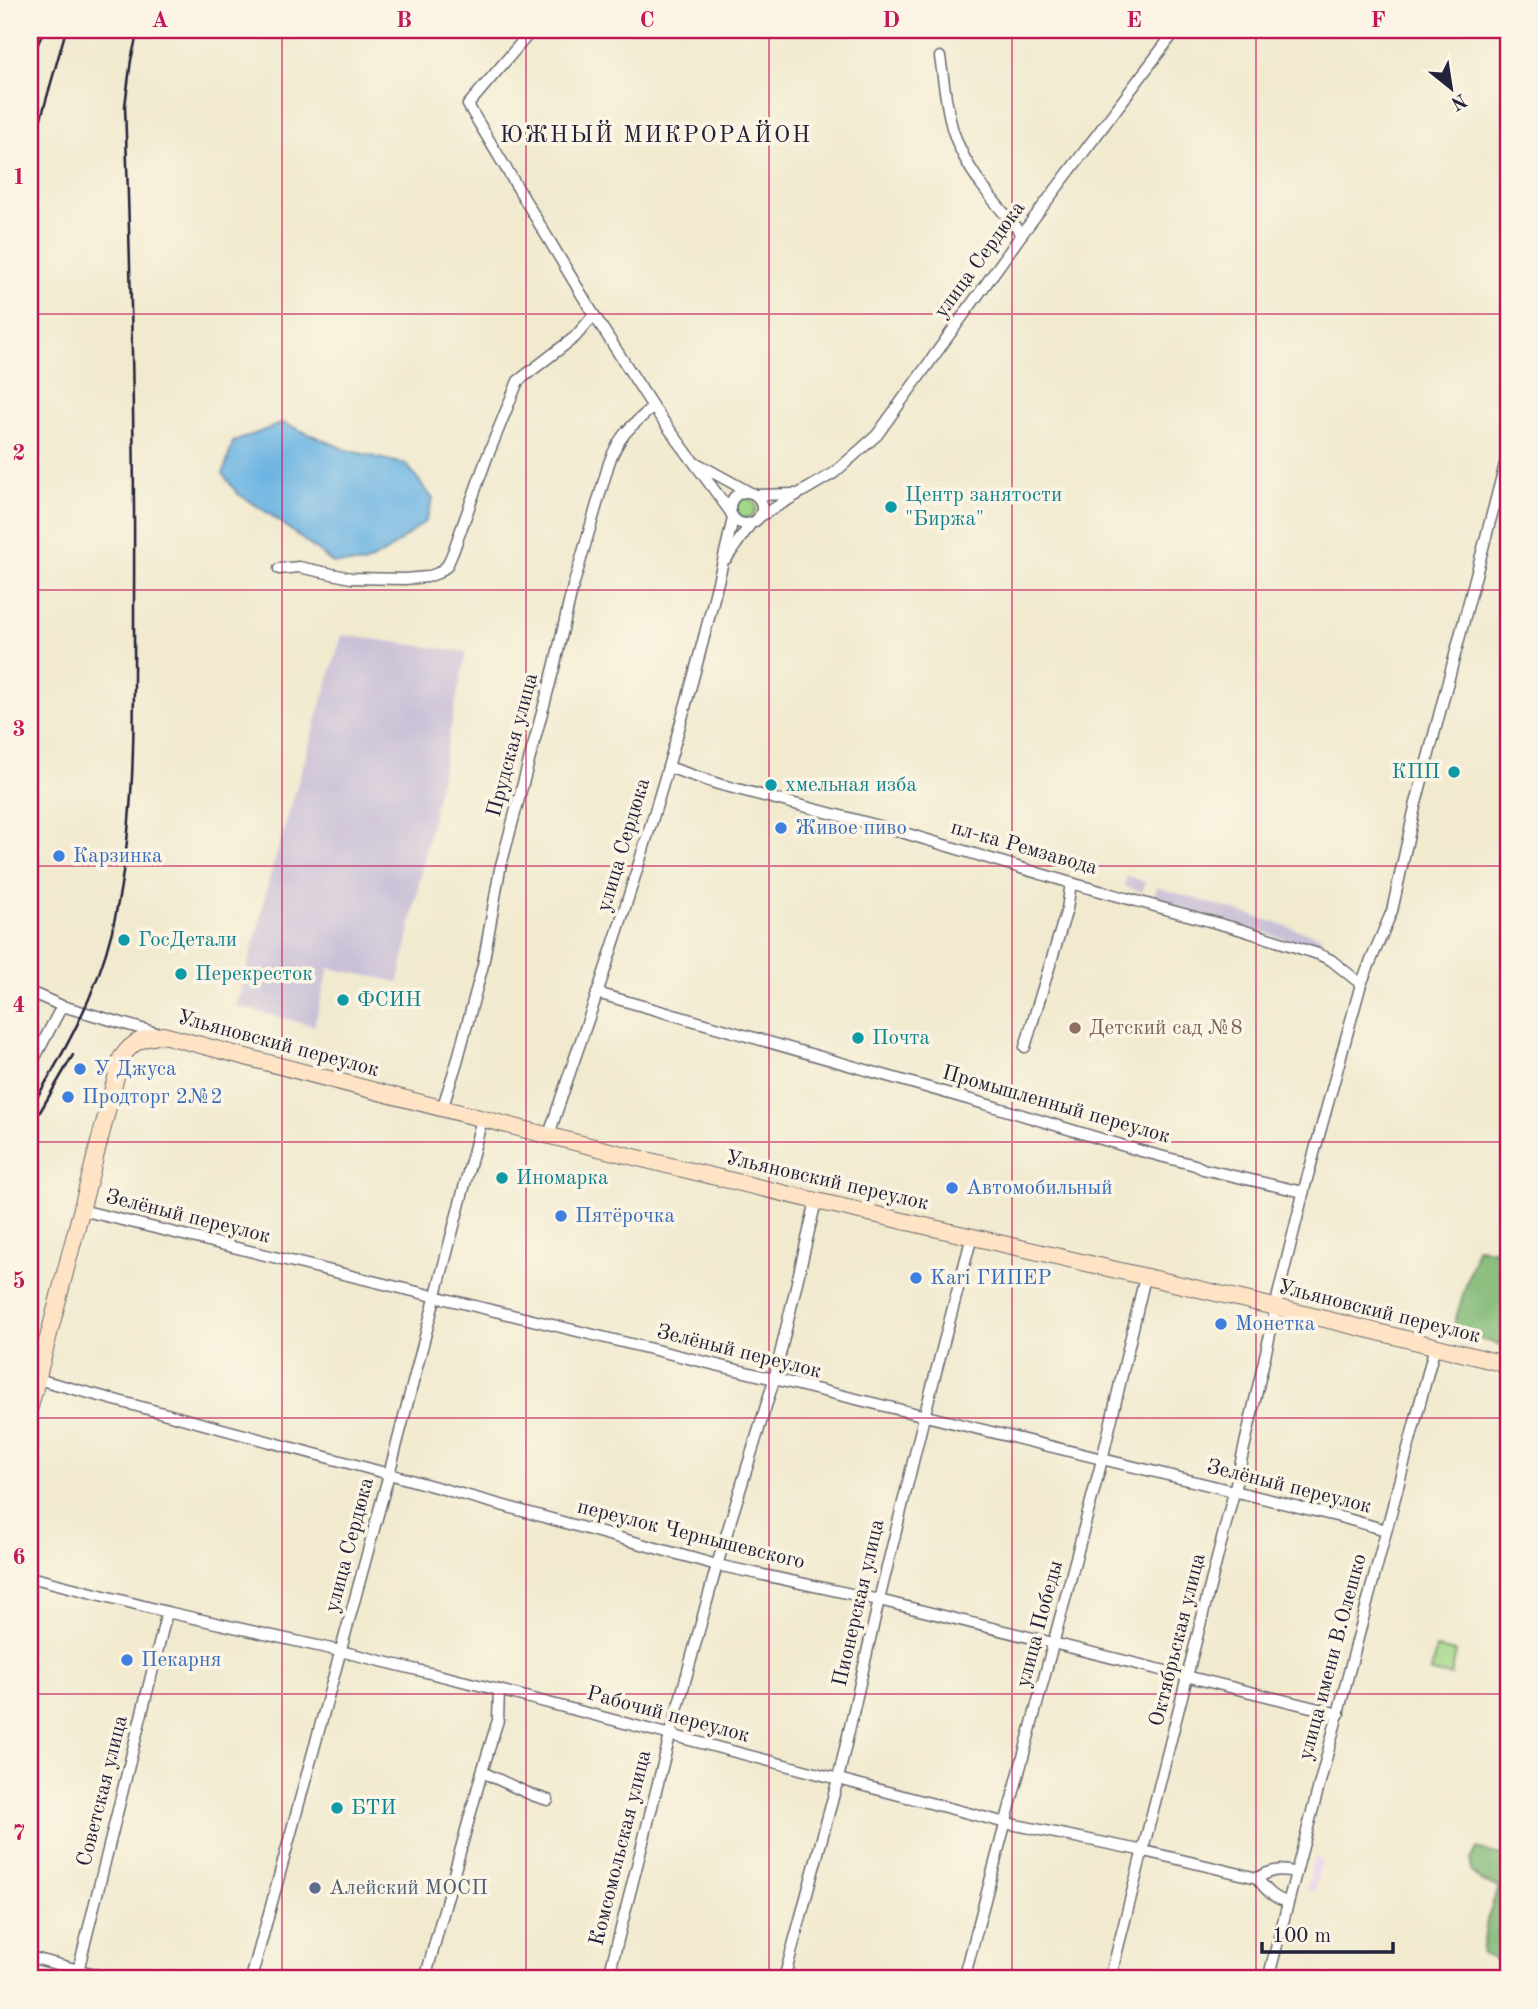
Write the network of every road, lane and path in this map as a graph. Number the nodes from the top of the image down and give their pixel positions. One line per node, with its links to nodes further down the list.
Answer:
1 (532, 30): 5 (street)
2 (1176, 30): 4 (street, улица Сердюка)
3 (940, 57): 4 (street)
4 (1022, 234): 10 (street, улица Сердюка)
5 (594, 315): 6 (street); 14 (street)
6 (653, 407): 8 (street); 24 (street, Прудская улица)
7 (1508, 453): 17 (street, Октябрьская улица)
8 (692, 461): 9 (street); 11 (street)
9 (751, 493): 10 (street); 11 (street); 12 (street)
10 (799, 494): 12 (street, улица Сердюка)
11 (731, 514): 12 (street); 13 (street, улица Сердюка)
12 (755, 520): 13 (street)
13 (723, 564): 15 (street, улица Сердюка)
14 (279, 569)
15 (668, 767): 16 (street, пл-ка Ремзавода); 19 (street, улица Сердюка)
16 (1071, 883): 17 (street, пл-ка Ремзавода); 22 (street)
17 (1361, 984): 27 (street, Октябрьская улица)
18 (30, 992): 20 (street)
19 (597, 993): 26 (street, улица Сердюка); 27 (street, Промышленный переулок)
20 (62, 1006): 21 (street); 23 (street)
21 (163, 1035): 24 (main road, Ульяновский переулок); 29 (main road, Ульяновский переулок)
22 (1025, 1047)
23 (30, 1068)
24 (442, 1109): 25 (main road, Ульяновский переулок)
25 (482, 1119): 26 (main road, Ульяновский переулок); 32 (street, улица Сердюка)
26 (549, 1135): 28 (main road, Ульяновский переулок)
27 (1303, 1192): 33 (street, Октябрьская улица)
28 (816, 1201): 30 (main road, Ульяновский переулок); 37 (street, Комсомольская улица)
29 (81, 1210): 32 (street, Зелёный переулок); 36 (main road)
30 (972, 1236): 31 (main road, Ульяновский переулок); 39 (street, Пионерская улица)
31 (1145, 1277): 33 (main road, Ульяновский переулок); 40 (street, улица Победы)
32 (437, 1297): 37 (street, Зелёный переулок); 41 (street, улица Сердюка)
33 (1276, 1308): 34 (main road, Ульяновский переулок); 42 (street, Октябрьская улица)
34 (1435, 1346): 35 (main road, Ульяновский переулок); 43 (street, улица имени В.Олешко)
35 (1508, 1365)
36 (37, 1379): 38 (main road); 41 (street, переулок Чернышевского)
37 (774, 1380): 39 (street, Зелёный переулок); 44 (street, Комсомольская улица)
38 (30, 1407)
39 (924, 1417): 40 (street, Зелёный переулок); 46 (street, Пионерская улица)
40 (1102, 1460): 42 (street, Зелёный переулок); 48 (street, улица Победы)
41 (389, 1474): 44 (street, переулок Чернышевского); 49 (street, улица Сердюка)
42 (1234, 1492): 43 (street, Зелёный переулок); 50 (street, Октябрьская улица)
43 (1387, 1530): 52 (street, улица имени В.Олешко)
44 (717, 1565): 46 (street, переулок Чернышевского); 53 (street, Комсомольская улица)
45 (30, 1577): 47 (street, Рабочий переулок)
46 (879, 1600): 48 (street, переулок Чернышевского); 55 (street, Пионерская улица)
47 (167, 1612): 49 (street, Рабочий переулок); 63 (street, Советская улица)
48 (1055, 1643): 50 (street, переулок Чернышевского); 57 (street, улица Победы)
49 (341, 1651): 51 (street, Рабочий переулок); 65 (street, улица Сердюка)
50 (1189, 1676): 52 (street, переулок Чернышевского); 58 (street, Октябрьская улица)
51 (499, 1690): 53 (street, Рабочий переулок); 54 (street)
52 (1339, 1714): 59 (street, улица имени В.Олешко)
53 (670, 1736): 55 (street, Рабочий переулок); 67 (street, Комсомольская улица)
54 (482, 1772): 56 (street); 66 (street)
55 (838, 1779): 57 (street, Рабочий переулок); 68 (street, Пионерская улица)
56 (548, 1800)
57 (1006, 1822): 58 (street, Рабочий переулок); 69 (street, улица Победы)
58 (1144, 1851): 60 (street, Рабочий переулок); 70 (street, Октябрьская улица)
59 (1296, 1873): 60 (street); 61 (street, улица имени В.Олешко)
60 (1257, 1878): 61 (street, Рабочий переулок)
61 (1288, 1902): 71 (street, улица имени В.Олешко)
62 (30, 1957): 63 (street)
63 (77, 1975): 64 (street)
64 (113, 1979)
65 (251, 1979)
66 (425, 1979)
67 (608, 1979)
68 (784, 1979)
69 (964, 1979)
70 (1110, 1979)
71 (1268, 1979)

